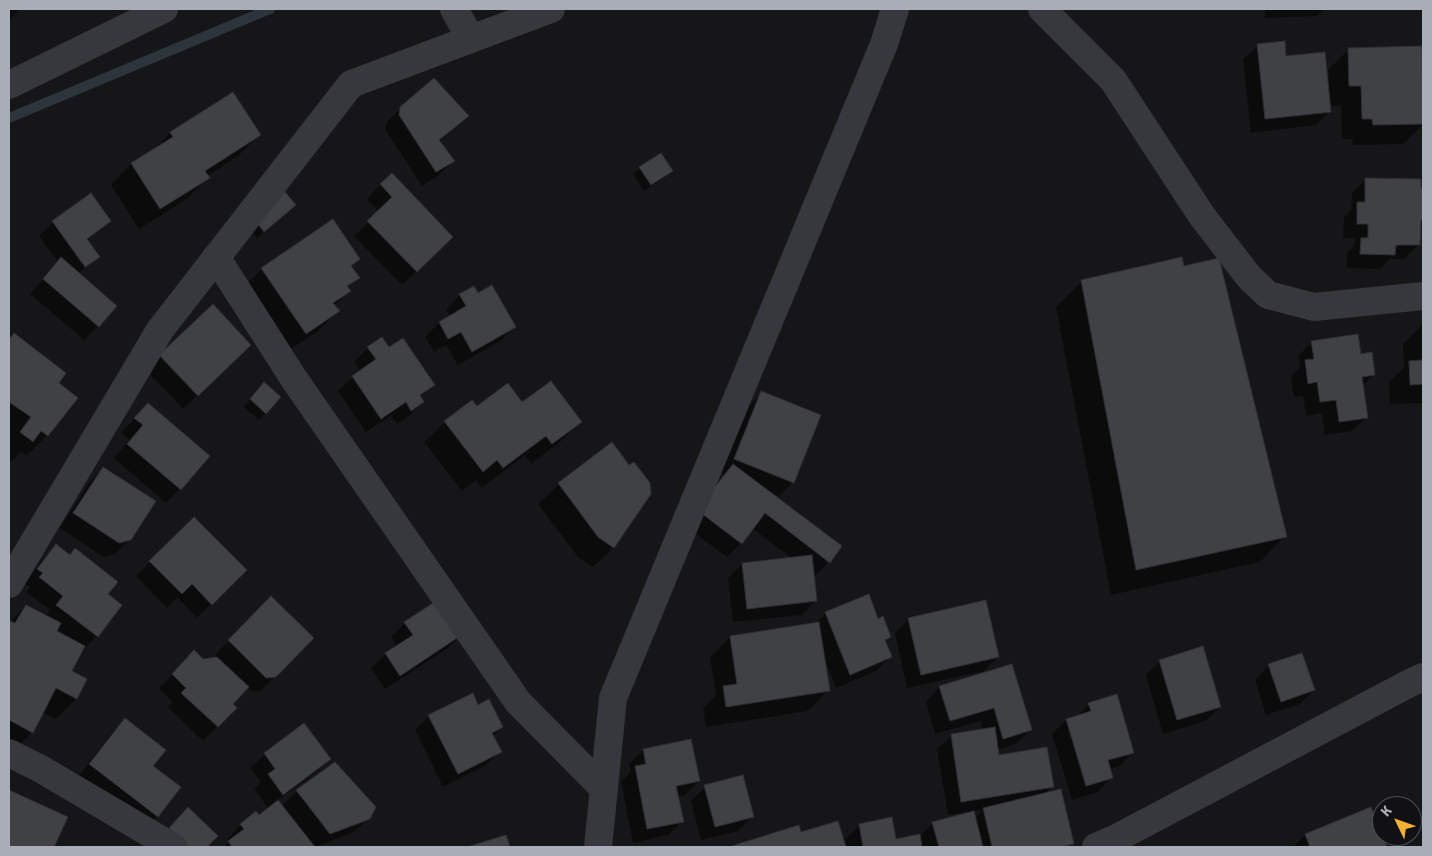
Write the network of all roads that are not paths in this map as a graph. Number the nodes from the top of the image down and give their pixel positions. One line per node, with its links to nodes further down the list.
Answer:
1 (164, 9): 7 (street)
2 (454, 9): 6 (street)
3 (551, 9): 6 (street)
4 (895, 9): 13 (street)
5 (1042, 9): 9 (street)
6 (471, 39): 8 (street)
7 (9, 86)
8 (216, 257): 10 (street); 13 (street)
9 (1423, 296)
10 (9, 584)
11 (1423, 677): 16 (street)
12 (9, 753): 14 (street)
13 (604, 789): 15 (street)
14 (173, 847)
15 (598, 847)
16 (1096, 847)

